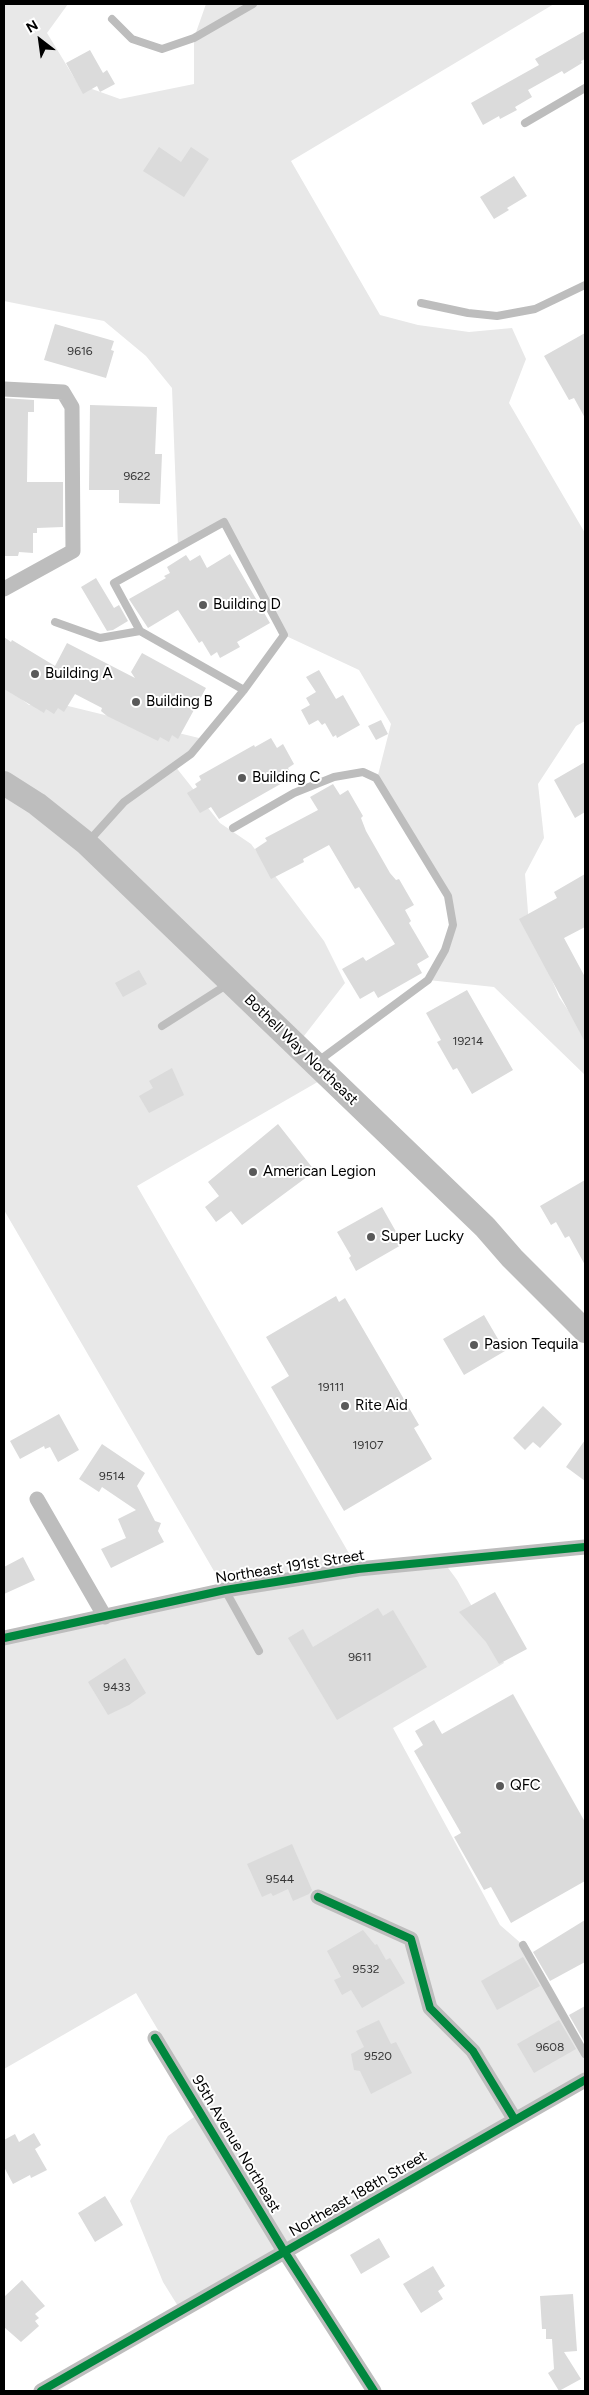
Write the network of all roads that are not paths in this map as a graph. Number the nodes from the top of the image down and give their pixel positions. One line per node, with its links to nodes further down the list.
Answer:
1 (253, 4): 2 (lane)
2 (112, 19)
3 (585, 88): 4 (lane)
4 (525, 123)
5 (585, 285): 6 (lane)
6 (422, 303)
7 (4, 389): 8 (street)
8 (4, 589)
9 (55, 622): 10 (lane)
10 (140, 631): 11 (lane); 11 (lane)
11 (244, 690): 14 (lane)
12 (4, 783): 14 (main road, Bothell Way Northeast)
13 (233, 828): 17 (lane)
14 (86, 843): 15 (main road, Bothell Way Northeast)
15 (231, 983): 16 (lane); 17 (main road, Bothell Way Northeast)
16 (162, 1026)
17 (315, 1063): 18 (main road, Bothell Way Northeast)
18 (585, 1331)
19 (37, 1499): 22 (street)
20 (585, 1547): 21 (street, Northeast 191st Street)
21 (225, 1590): 22 (street, Northeast 191st Street); 24 (lane)
22 (104, 1617): 23 (street, Northeast 191st Street)
23 (4, 1638)
24 (259, 1651)
25 (318, 1897): 30 (street)
26 (522, 1946): 28 (lane)
27 (155, 2038): 31 (street, 95th Avenue Northeast)
28 (585, 2054)
29 (585, 2080): 30 (street, Northeast 188th Street)
30 (514, 2120): 31 (street, Northeast 188th Street)
31 (284, 2251): 32 (street, Northeast 188th Street); 33 (street, 95th Avenue Northeast)
32 (41, 2391)
33 (374, 2391)

